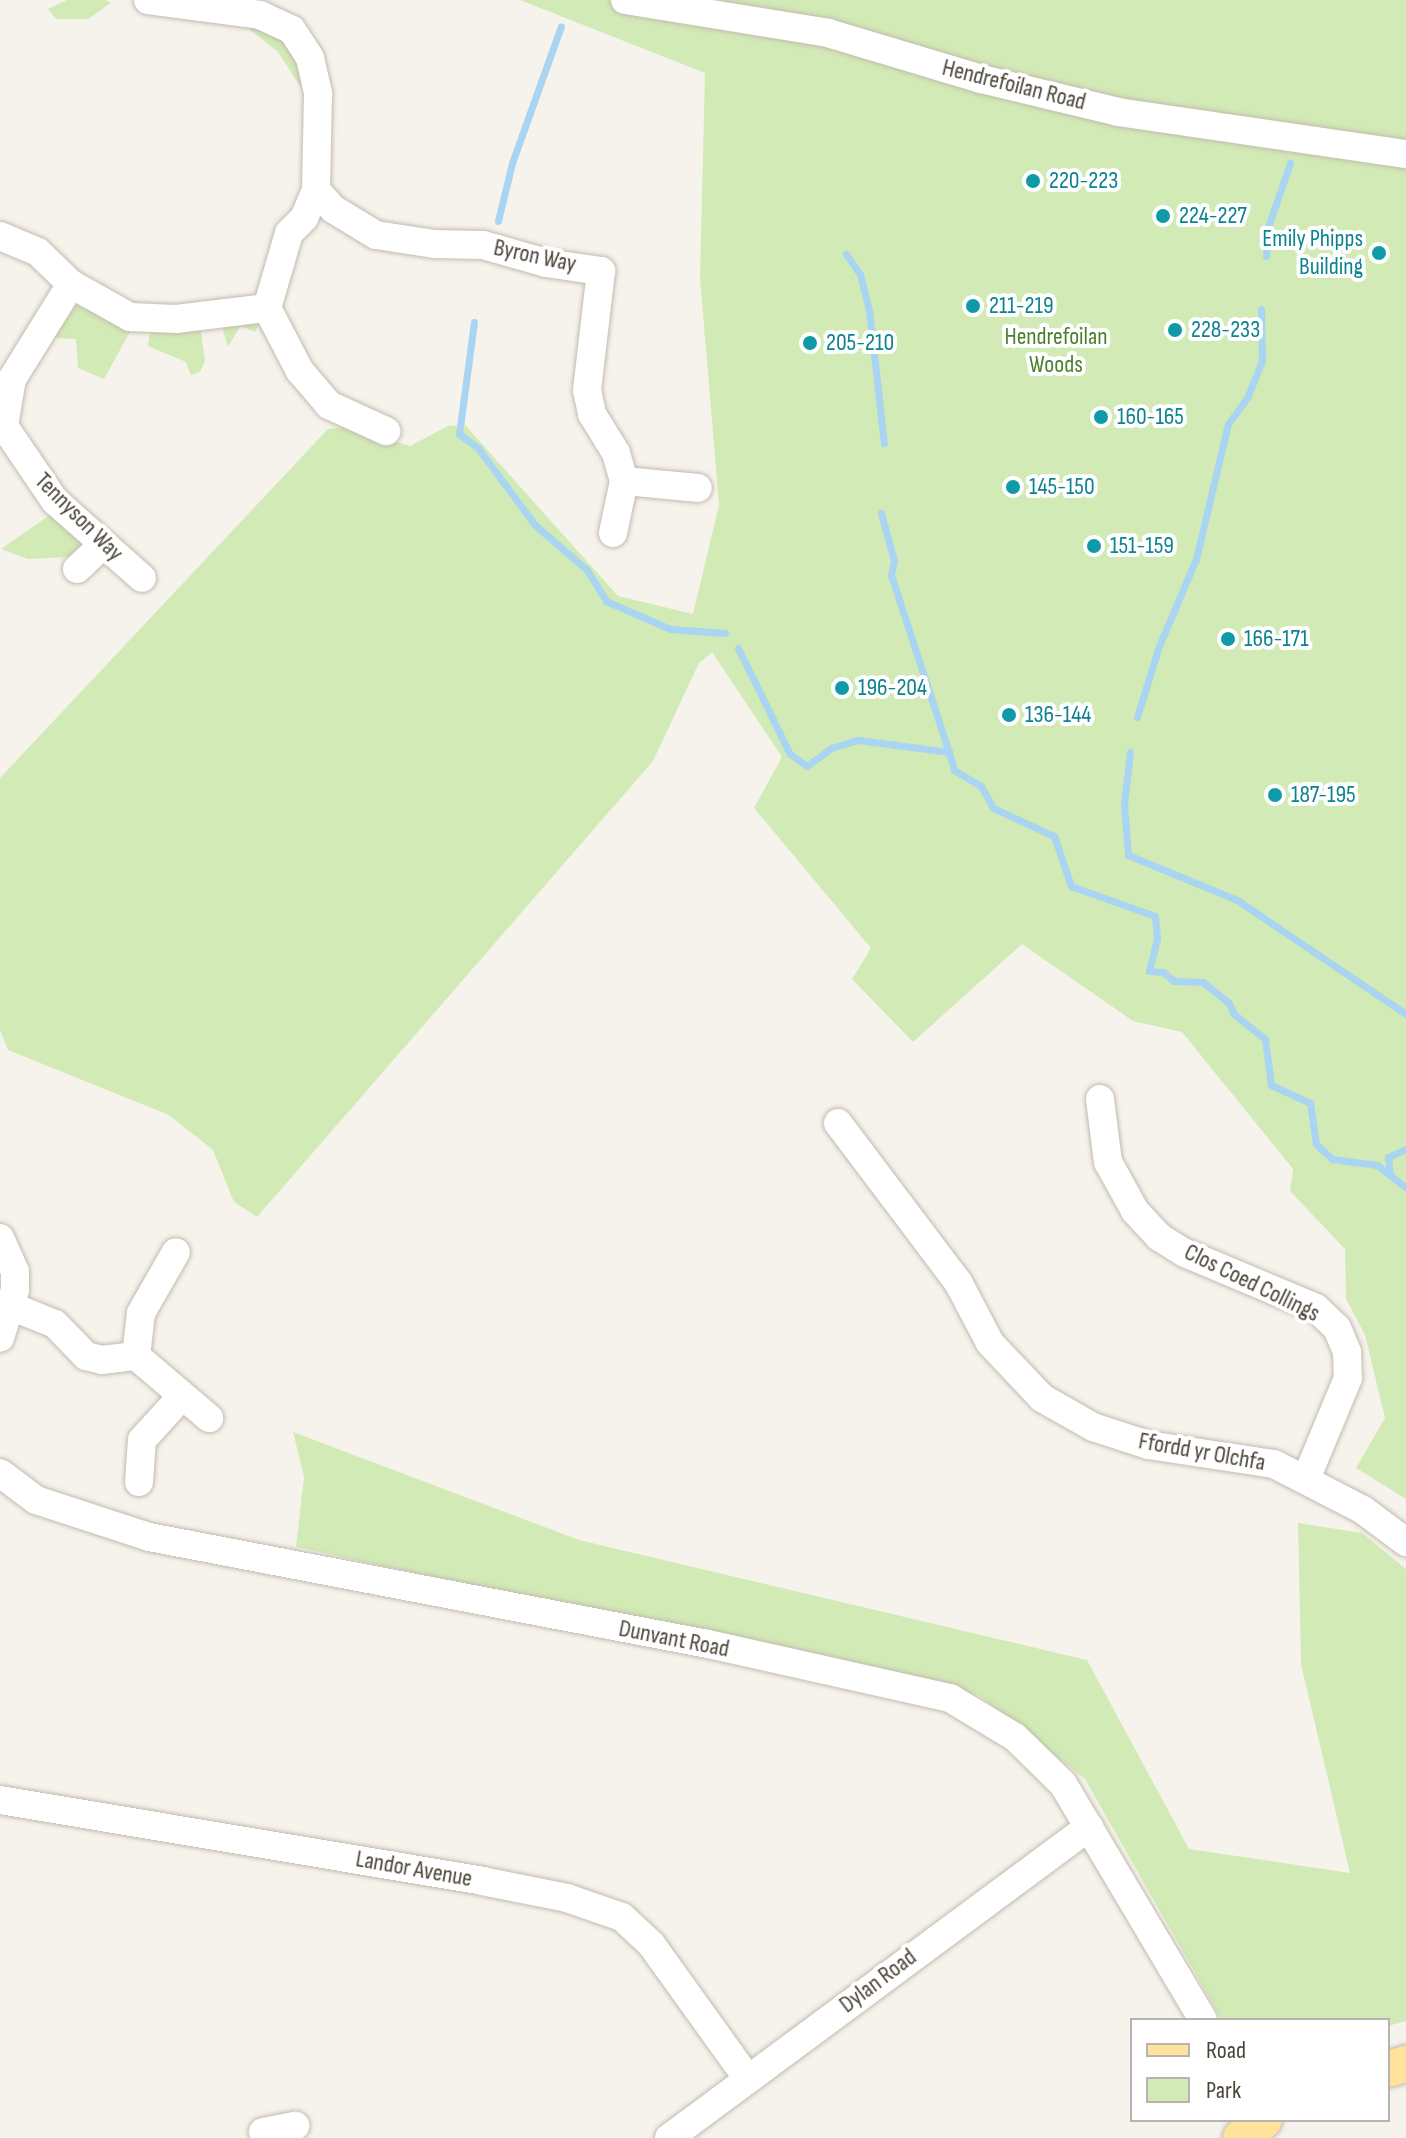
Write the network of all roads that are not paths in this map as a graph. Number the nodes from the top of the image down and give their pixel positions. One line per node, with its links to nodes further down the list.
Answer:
1 (148, 0): 4 (street)
2 (625, 0): 3 (street, Hendrefoilan Road)
3 (1406, 154)
4 (316, 190): 7 (street); 9 (street, Byron Way)
5 (0, 236): 6 (street)
6 (71, 284): 7 (street); 12 (street, Tennyson Way)
7 (267, 308): 8 (street)
8 (371, 433)
9 (624, 481): 10 (street); 11 (street)
10 (698, 488)
11 (613, 533)
12 (103, 545): 13 (street); 14 (street, Tennyson Way)
13 (77, 569)
14 (142, 578)
15 (1100, 1099): 25 (street, Clos Coed Collings)
16 (838, 1123): 25 (street, Ffordd yr Olchfa)
17 (0, 1238): 19 (street)
18 (176, 1252): 21 (street)
19 (13, 1307): 20 (street); 21 (street)
20 (0, 1338)
21 (136, 1356): 22 (street)
22 (181, 1397): 23 (street); 26 (street)
23 (209, 1418)
24 (0, 1473): 29 (street, Dunvant Road)
25 (1306, 1479): 27 (street, Ffordd yr Olchfa)
26 (139, 1482)
27 (1406, 1542)
28 (0, 1800): 31 (street, Landor Avenue)
29 (1089, 1827): 30 (street, Dunvant Road); 31 (street, Dylan Road)
30 (1202, 2018)
31 (748, 2079): 33 (street, Dylan Road)
32 (1261, 2122): 34 (main road)
33 (669, 2138)
34 (1241, 2138)

